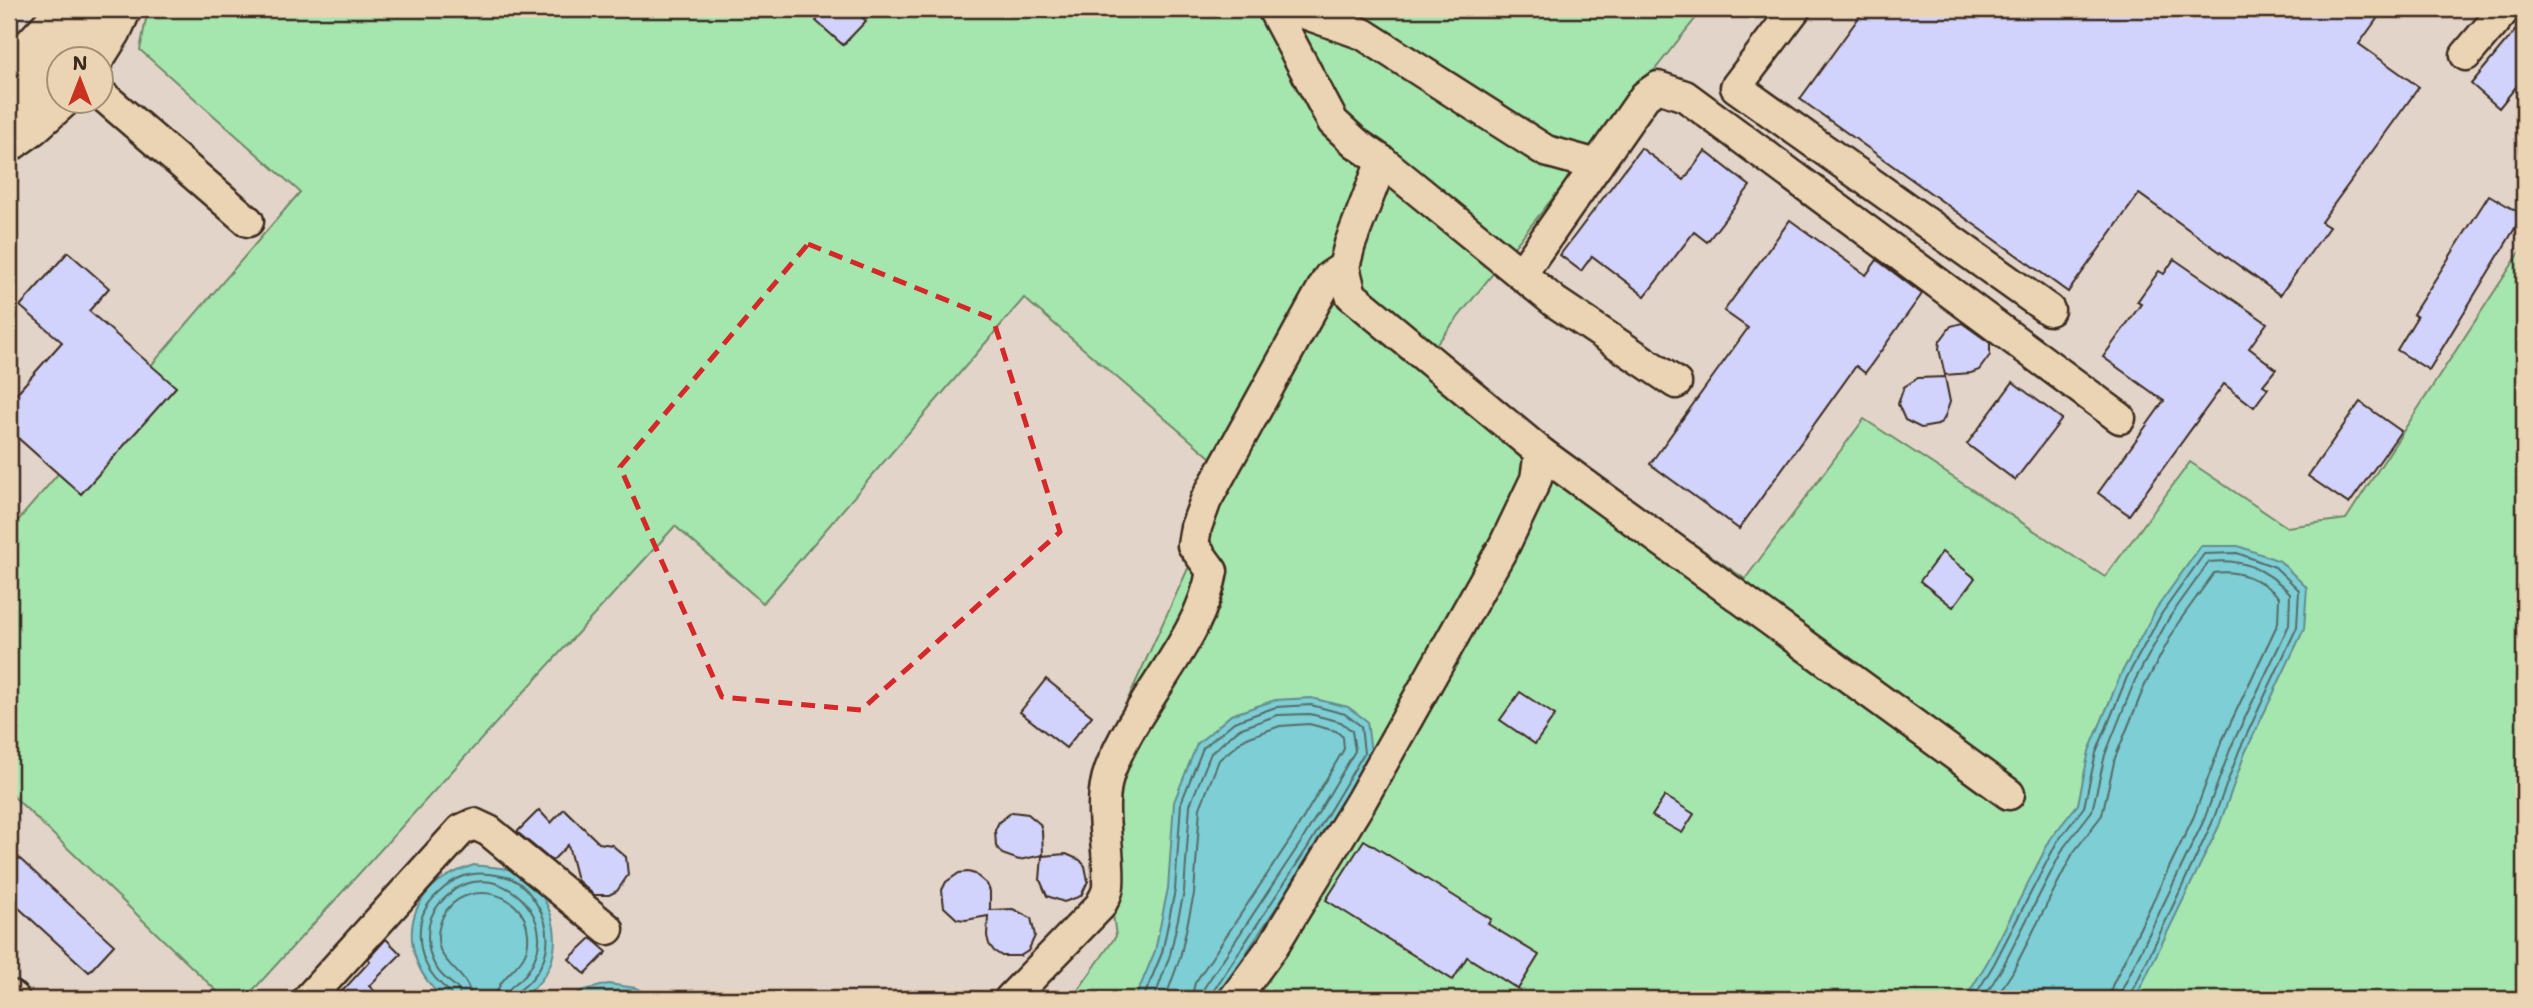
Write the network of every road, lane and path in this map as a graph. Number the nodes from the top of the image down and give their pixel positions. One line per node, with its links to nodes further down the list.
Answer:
1 (62, 9): 10 (lane)
2 (101, 9): 13 (highway)
3 (126, 9): 8 (lane)
4 (1273, 9): 15 (lane)
5 (1293, 9): 16 (lane)
6 (1795, 9): 20 (lane)
7 (2505, 9): 9 (lane)
8 (107, 46)
9 (2466, 55)
10 (9, 66)
11 (116, 107): 17 (lane)
12 (48, 116): 14 (lane)
13 (9, 117)
14 (9, 147)
15 (1382, 161): 18 (lane); 19 (lane)
16 (1597, 165): 19 (lane); 22 (lane)
17 (248, 221)
18 (1344, 267): 23 (lane); 29 (lane)
19 (1521, 274): 21 (lane)
20 (2049, 310)
21 (1676, 383)
22 (2120, 418)
23 (1540, 452): 24 (lane); 30 (lane)
24 (2009, 794)
25 (608, 929): 28 (lane)
26 (9, 995): 27 (lane)
27 (14, 999)
28 (308, 999)
29 (1010, 999)
30 (1234, 999)

